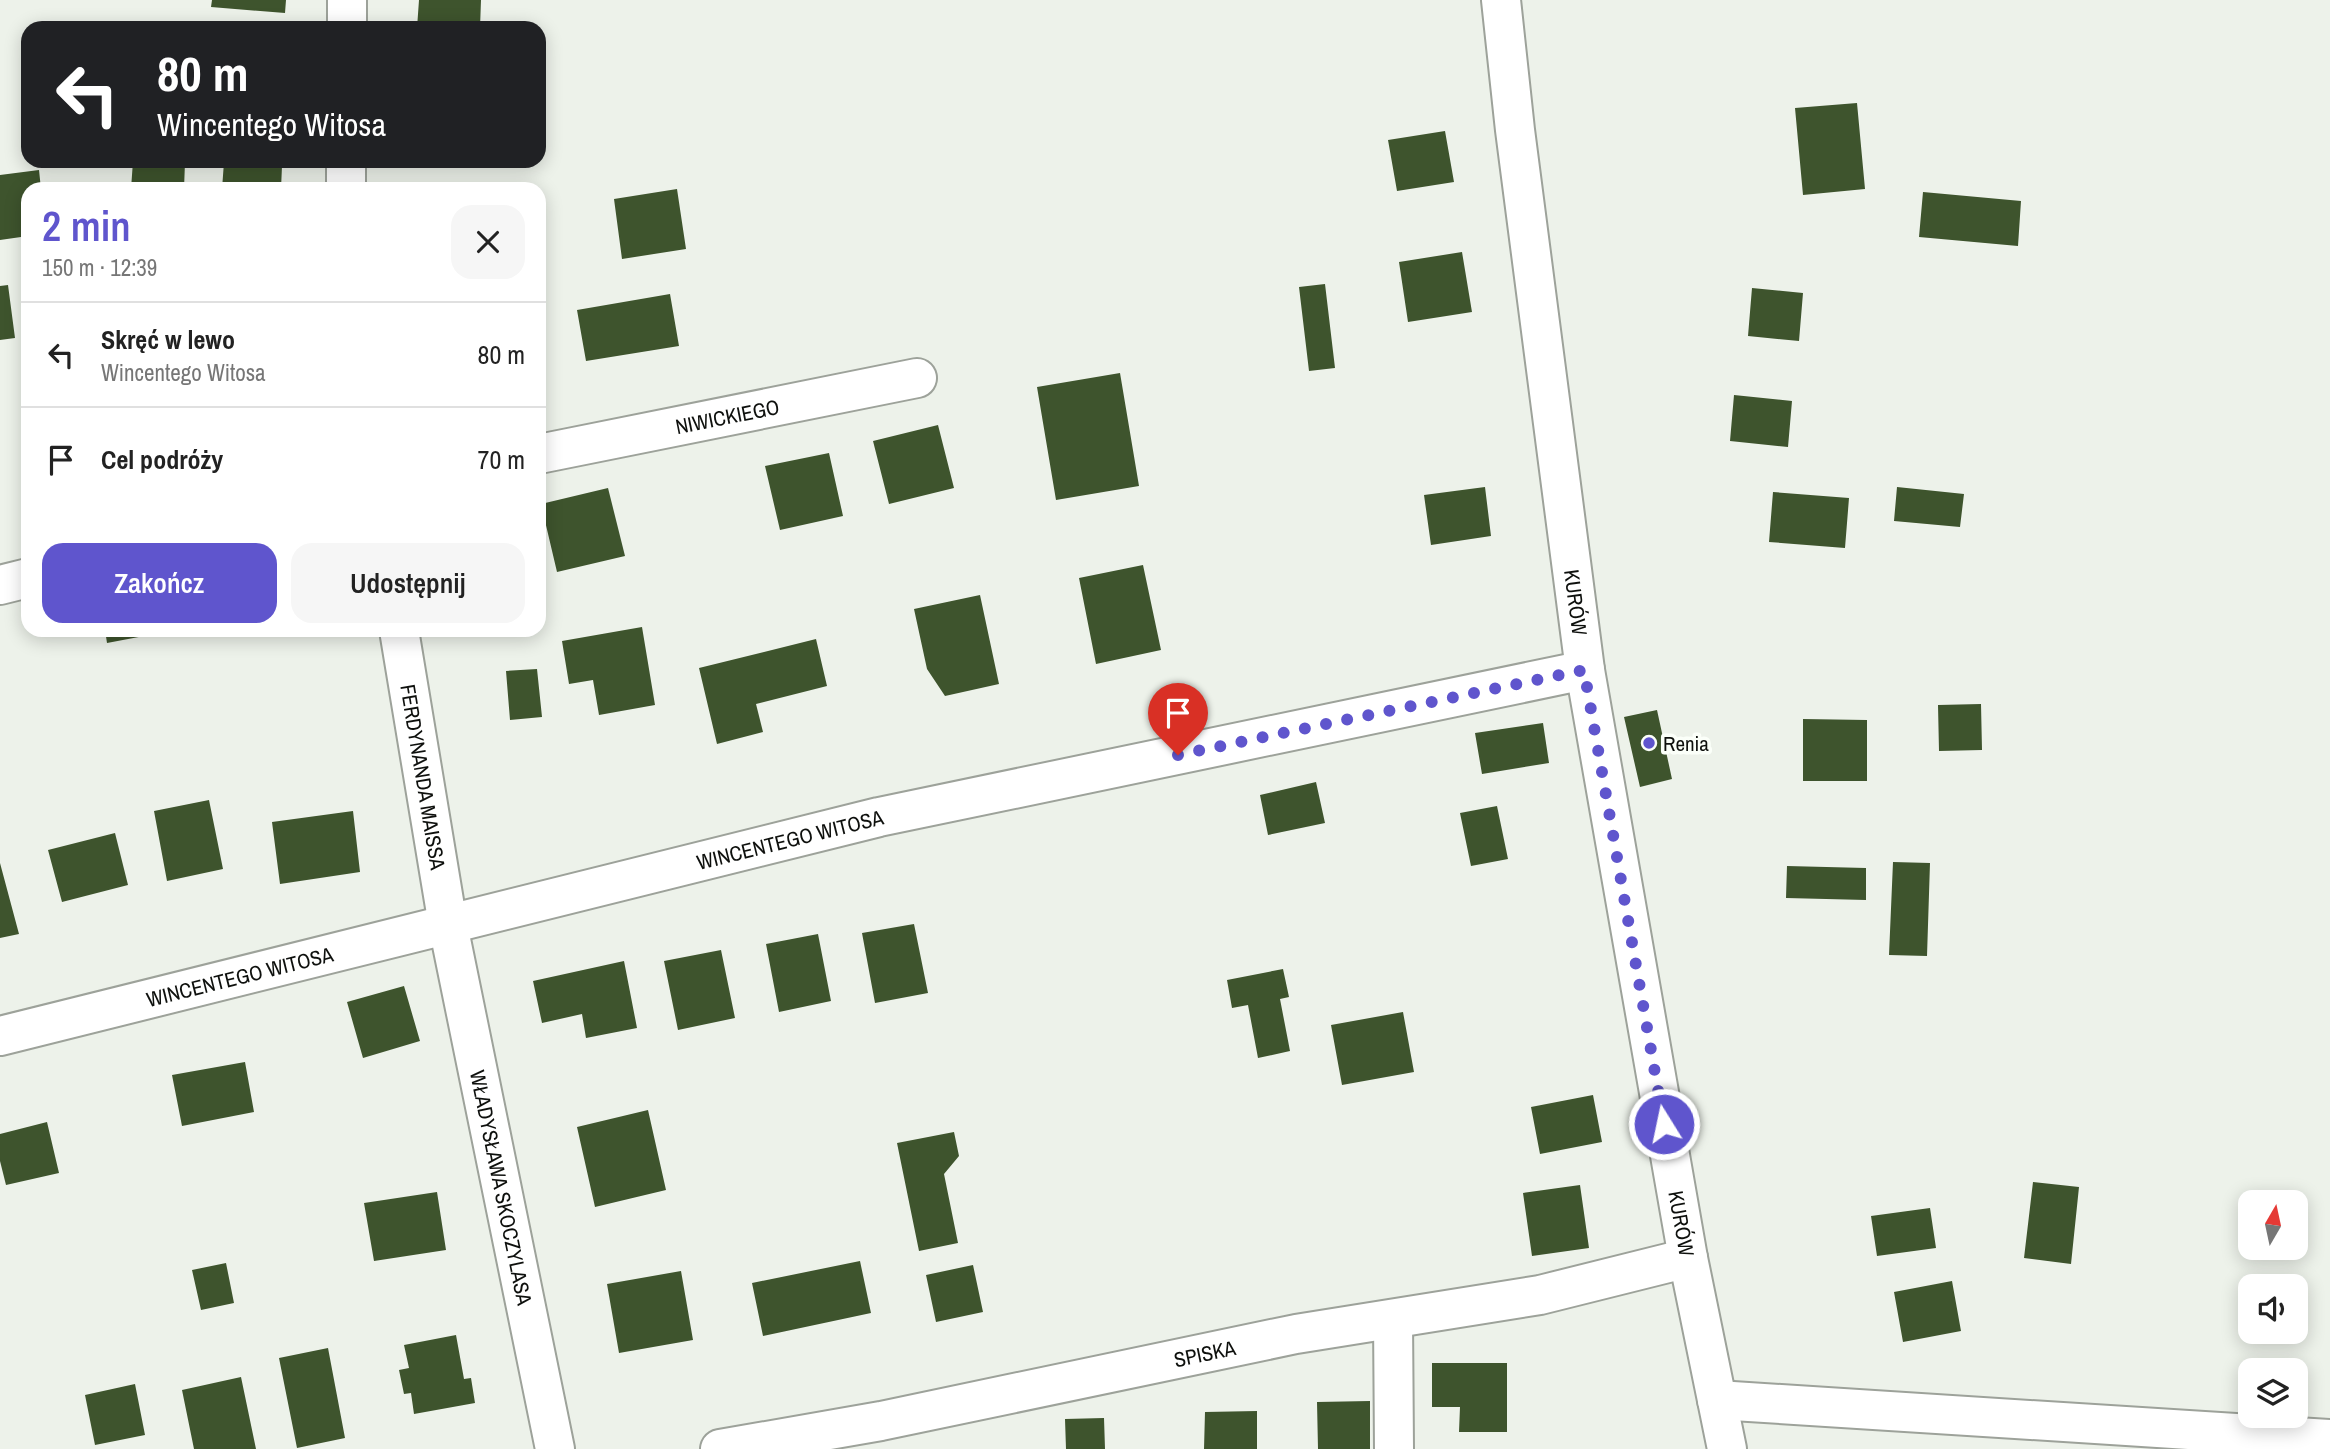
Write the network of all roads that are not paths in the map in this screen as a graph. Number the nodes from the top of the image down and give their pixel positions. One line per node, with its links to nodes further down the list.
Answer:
1 (347, 0): 3 (street)
2 (1501, 0): 9 (street, KURÓW)
3 (347, 21)
4 (917, 378): 5 (street, NIWICKIEGO)
5 (546, 453)
6 (21, 580): 7 (street)
7 (0, 585)
8 (400, 637): 10 (street, FERDYNANDA MAISSA)
9 (1584, 670): 10 (street, WINCENTEGO WITOSA); 12 (street, KURÓW)
10 (448, 925): 11 (street, WINCENTEGO WITOSA); 16 (street, WŁADYSŁAWA SKOCZYLASA)
11 (0, 1036)
12 (1688, 1258): 13 (street, SPISKA); 14 (street, KURÓW)
13 (1393, 1319): 17 (street, SPISKA); 18 (street)
14 (1717, 1400): 15 (street); 19 (street, KURÓW)
15 (2330, 1439)
16 (555, 1449)
17 (720, 1449)
18 (1394, 1449)
19 (1727, 1449)

